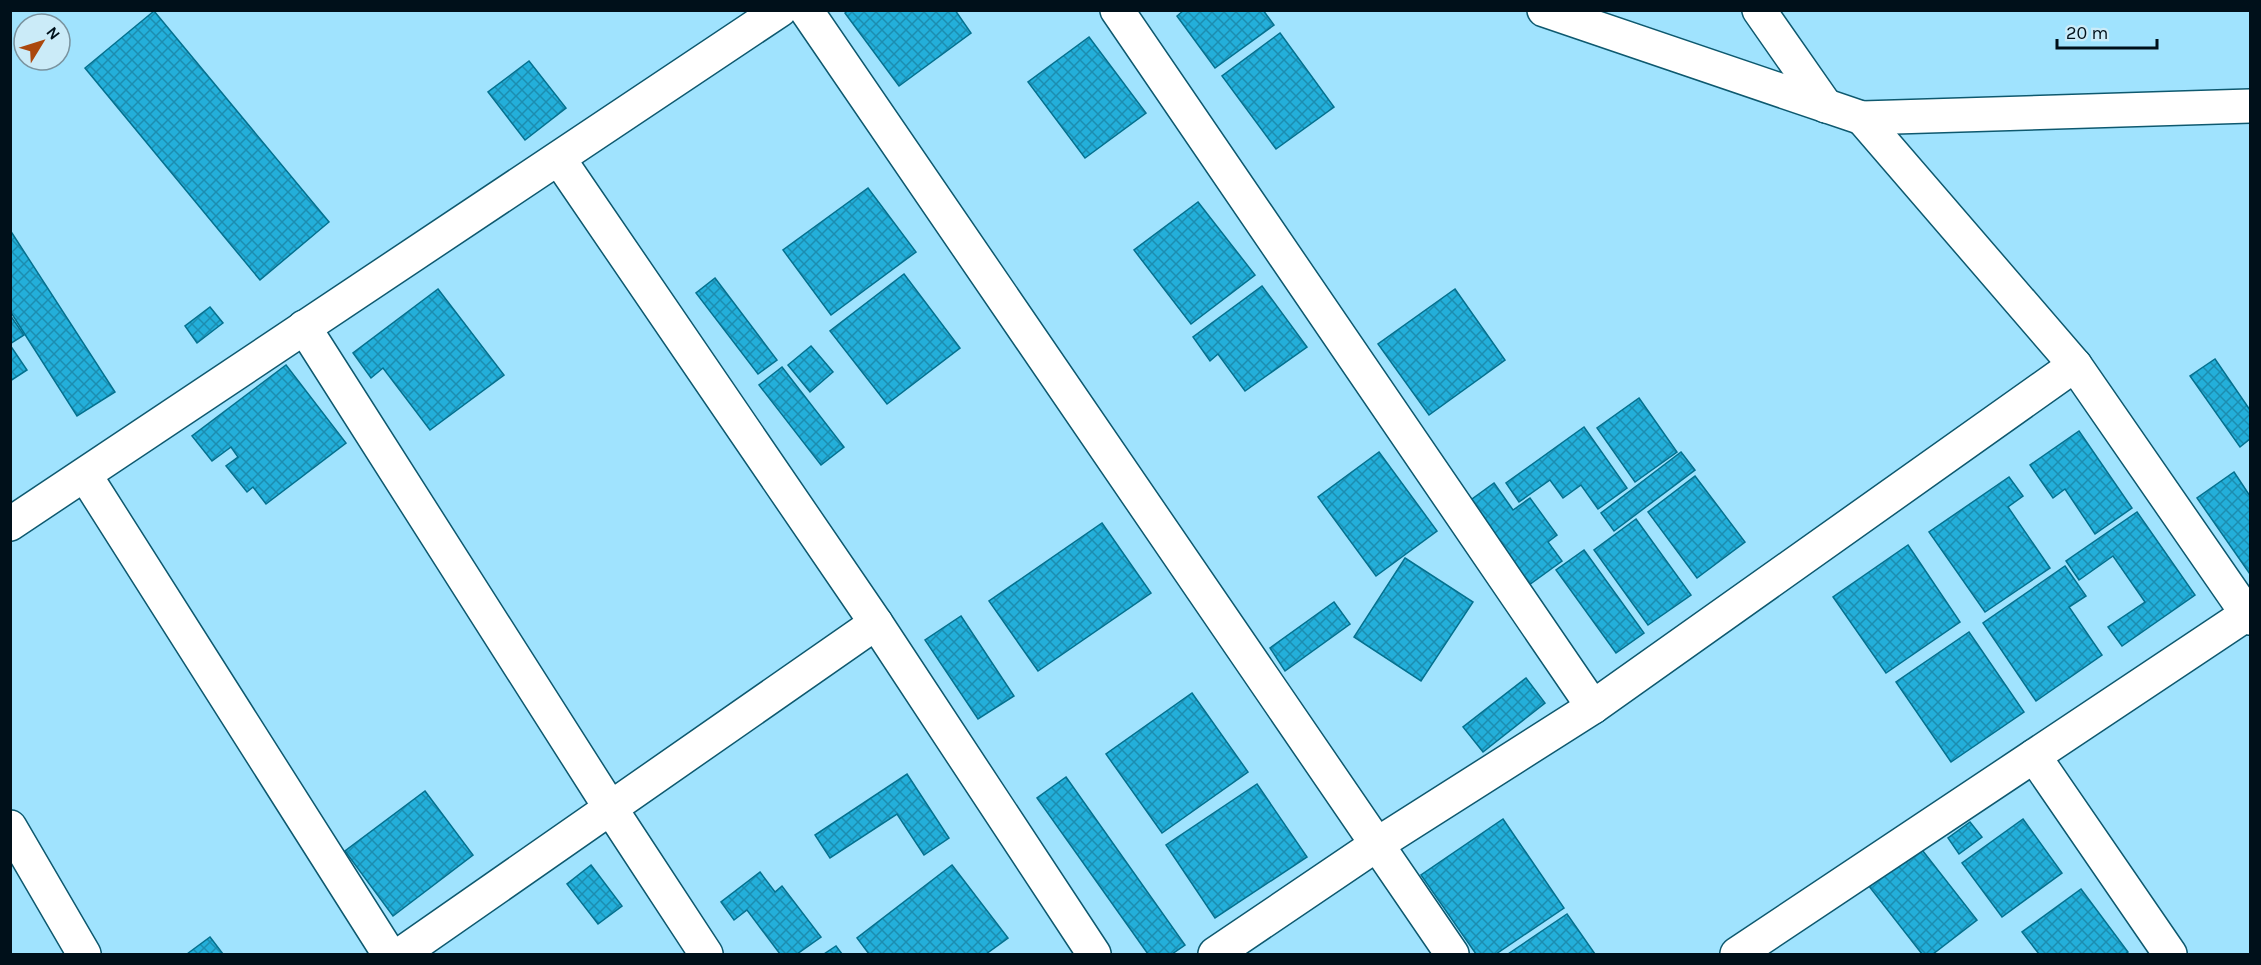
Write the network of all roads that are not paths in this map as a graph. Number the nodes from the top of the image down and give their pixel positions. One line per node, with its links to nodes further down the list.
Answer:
1 (780, 10): 9 (street)
2 (807, 10): 20 (street)
3 (1117, 10): 16 (street)
4 (1544, 10): 6 (street)
5 (1759, 10): 6 (street)
6 (1826, 106): 8 (street)
7 (2250, 106): 8 (street)
8 (1862, 118): 11 (street)
9 (559, 159): 10 (street); 15 (street)
10 (304, 327): 12 (street); 18 (street)
11 (2075, 366): 14 (street); 16 (street)
12 (85, 475): 13 (street); 22 (street)
13 (10, 524)
14 (2249, 616): 17 (street)
15 (876, 623): 18 (street); 25 (street)
16 (1593, 707): 20 (street)
17 (2034, 756): 28 (street); 29 (street)
18 (610, 809): 23 (street); 24 (street)
19 (10, 827): 21 (street)
20 (1376, 845): 26 (street); 27 (street)
21 (84, 954)
22 (389, 954)
23 (402, 954)
24 (706, 954)
25 (1094, 954)
26 (1215, 954)
27 (1452, 954)
28 (1737, 954)
29 (2170, 954)

